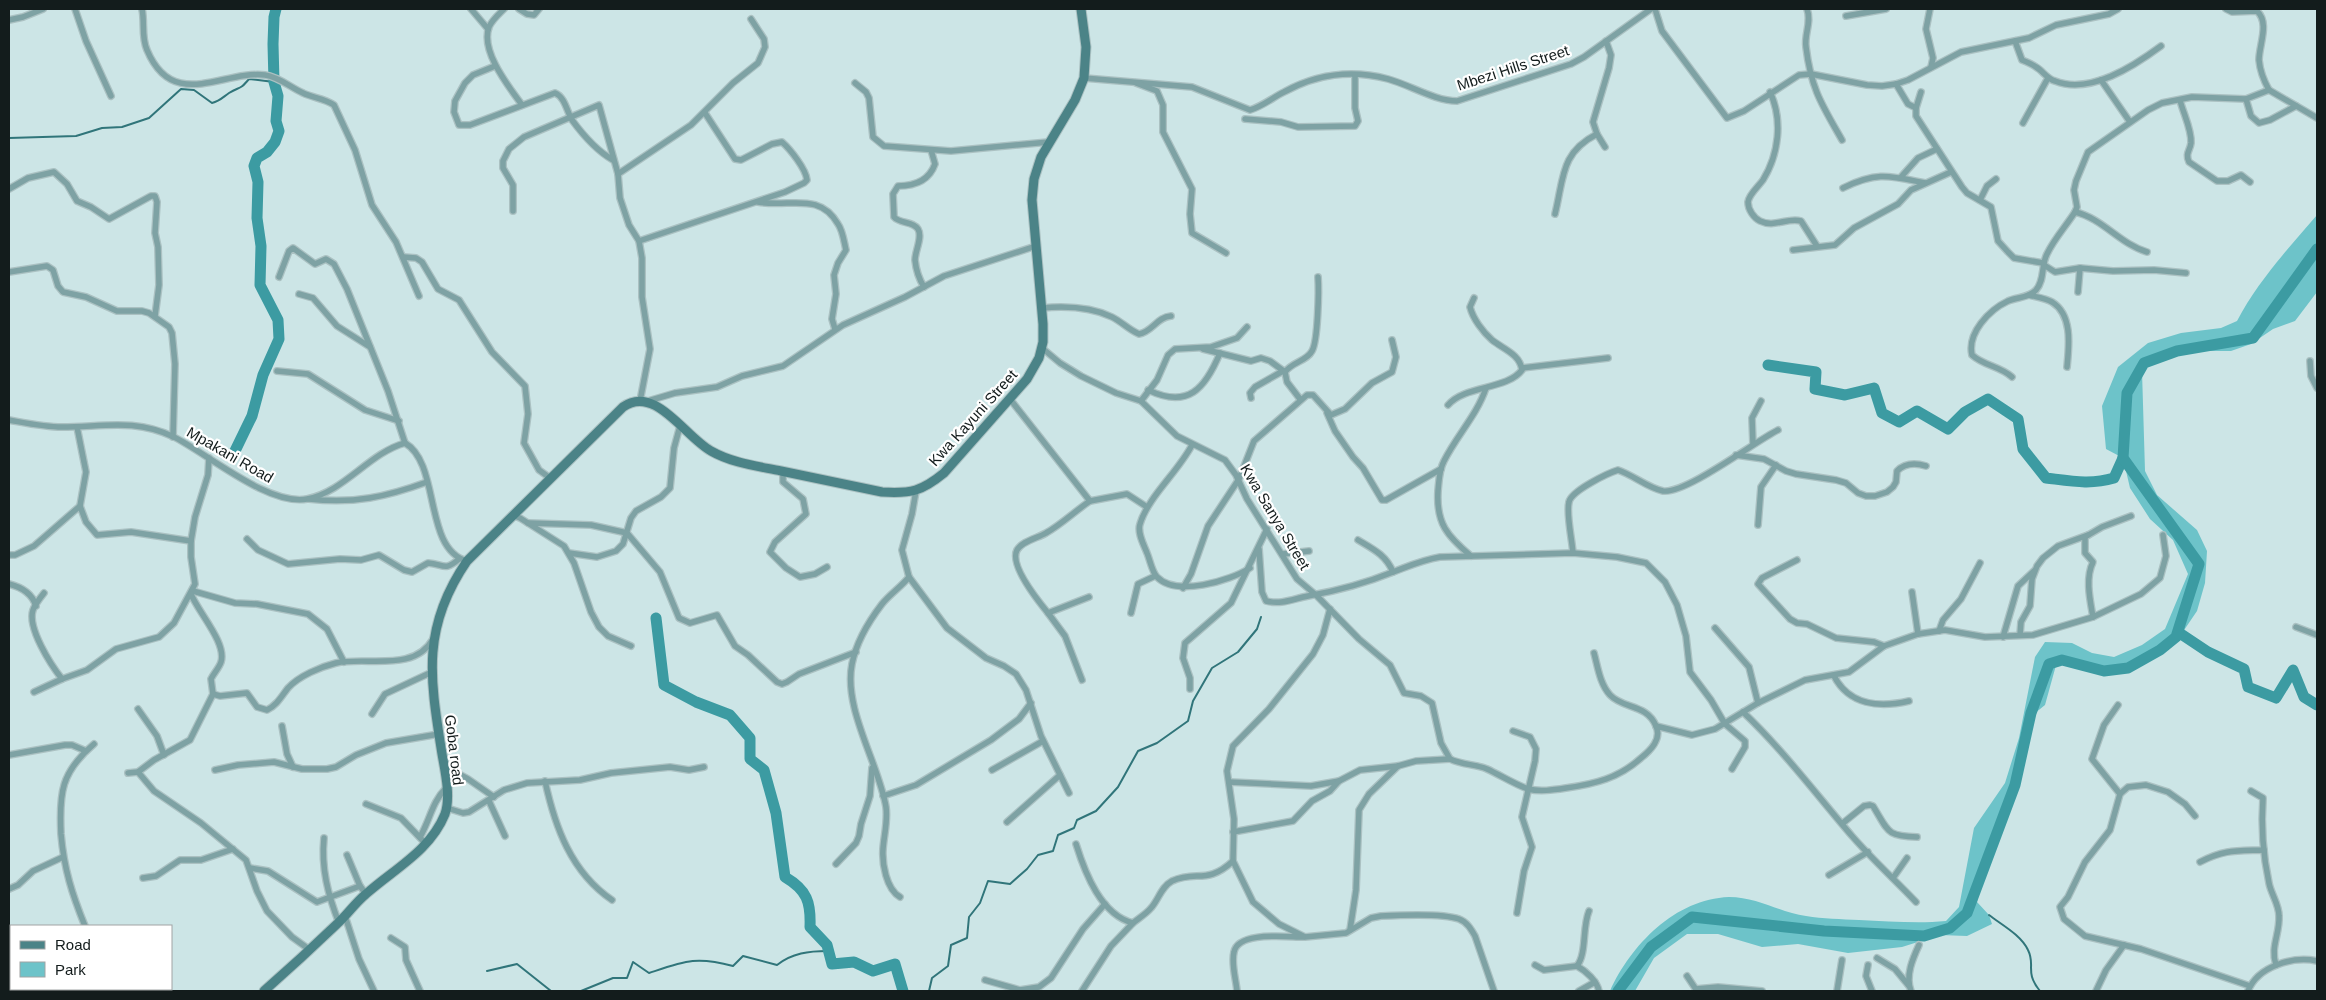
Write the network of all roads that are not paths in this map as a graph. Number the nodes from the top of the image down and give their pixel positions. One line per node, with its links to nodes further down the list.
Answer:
1 (43, 9): 18 (street)
2 (75, 9): 36 (street)
3 (142, 9): 74 (street)
4 (471, 9): 19 (street)
5 (504, 9): 19 (street)
6 (519, 9): 7 (street)
7 (538, 9)
8 (1081, 9): 27 (street, Kwa Kayuni Street)
9 (1651, 9): 20 (street, Mbezi Hills Street)
10 (1655, 9): 34 (street)
11 (1807, 9): 25 (street)
12 (1886, 9): 16 (street)
13 (1930, 9): 24 (street)
14 (2118, 9): 21 (street)
15 (2226, 9): 33 (street)
16 (1846, 16)
17 (752, 19): 42 (street)
18 (9, 20)
19 (488, 29): 23 (street)
20 (1606, 41): 26 (street, Mbezi Hills Street); 48 (street)
21 (2015, 41): 24 (street); 28 (street)
22 (2161, 46): 29 (street)
23 (495, 66): 39 (street); 39 (street)
24 (1931, 67): 32 (street)
25 (1811, 74): 32 (street); 34 (street); 49 (street)
26 (1356, 75): 30 (street, Mbezi Hills Street); 45 (street)
27 (1084, 78): 30 (street, Mbezi Hills Street); 50 (street, Kwa Kayuni Street)
28 (2048, 78): 29 (street); 47 (street)
29 (2101, 80): 46 (street)
30 (1132, 82): 73 (street)
31 (856, 83): 53 (street)
32 (1896, 84): 41 (street)
33 (2268, 90): 37 (street); 40 (street)
34 (1770, 92): 70 (street)
35 (1921, 92): 41 (street)
36 (111, 96)
37 (2246, 99): 38 (street); 40 (street)
38 (2180, 100): 46 (street); 59 (street)
39 (522, 105): 44 (street)
40 (2296, 106): 43 (street)
41 (1916, 108): 52 (street)
42 (705, 113): 56 (street); 64 (street)
43 (2317, 118)
44 (571, 119): 54 (street); 54 (street); 65 (street)
45 (1245, 119)
46 (2130, 122): 66 (street)
47 (2023, 123)
48 (1597, 134): 51 (street); 67 (street)
49 (1842, 140)
50 (1049, 142): 53 (street); 69 (street, Kwa Kayuni Street)
51 (1605, 147)
52 (1937, 149): 55 (street); 57 (street)
53 (931, 150): 81 (street)
54 (613, 160): 56 (street)
55 (1951, 172): 60 (street); 63 (street)
56 (618, 174): 68 (street)
57 (1901, 177): 60 (street); 61 (street)
58 (1996, 179): 63 (street)
59 (2250, 182)
60 (1926, 183): 70 (street)
61 (1843, 188)
62 (9, 189): 88 (street)
63 (1980, 200): 75 (street)
64 (758, 202): 68 (street); 91 (street)
65 (513, 212)
66 (2075, 212): 72 (street); 75 (street)
67 (1555, 214)
68 (638, 241): 110 (street)
69 (1036, 246): 81 (street); 87 (street, Kwa Kayuni Street)
70 (1816, 246): 71 (street)
71 (1793, 250)
72 (2147, 252)
73 (1226, 253)
74 (403, 257): 84 (street); 130 (street)
75 (2043, 264): 76 (street); 85 (street)
76 (2080, 268): 78 (street); 82 (street)
77 (9, 272): 88 (street)
78 (2186, 273)
79 (279, 277): 94 (street)
80 (1318, 277): 102 (street)
81 (924, 286): 91 (street)
82 (2078, 292)
83 (299, 294): 94 (street)
84 (418, 296)
85 (2029, 296): 99 (street); 103 (street)
86 (1474, 298): 100 (street)
87 (1042, 308): 89 (street); 95 (street, Kwa Kayuni Street)
88 (155, 316): 120 (street)
89 (1171, 316)
90 (1248, 327): 93 (street)
91 (835, 329): 110 (street)
92 (1392, 340): 114 (street)
93 (1199, 347): 96 (street); 106 (street)
94 (370, 348): 116 (street)
95 (1042, 348): 108 (street, Kwa Kayuni Street); 111 (street, Kwa Sanya Street)
96 (1220, 353): 102 (street); 106 (street)
97 (1608, 358): 100 (street)
98 (2310, 361): 105 (street)
99 (2067, 367)
100 (1522, 368): 104 (street)
101 (277, 371): 116 (street)
102 (1284, 371): 107 (street); 109 (street)
103 (2012, 377)
104 (1486, 388): 113 (street); 128 (street)
105 (2317, 388)
106 (1148, 390): 111 (street)
107 (1251, 398)
108 (1010, 399): 133 (street, Kwa Kayuni Street); 135 (street)
109 (1300, 399): 114 (street); 131 (street)
110 (644, 401): 117 (street, Kwa Kayuni Street); 130 (street)
111 (1141, 401): 123 (street, Kwa Sanya Street)
112 (1761, 401): 122 (street)
113 (1448, 405)
114 (1327, 413): 128 (street)
115 (9, 420): 118 (street, Mpakani Road)
116 (399, 421): 121 (street)
117 (680, 426): 129 (street, Kwa Kayuni Street); 143 (street)
118 (77, 427): 120 (street, Mpakani Road); 136 (street)
119 (1778, 430): 122 (street)
120 (173, 437): 125 (street, Mpakani Road)
121 (405, 443): 132 (street); 134 (street)
122 (1753, 444): 124 (street)
123 (1192, 445): 131 (street, Kwa Sanya Street); 137 (street)
124 (1736, 455): 126 (street); 152 (street)
125 (209, 458): 134 (street, Mpakani Road); 148 (street)
126 (1776, 465): 127 (street); 141 (street)
127 (1926, 466)
128 (1441, 469): 155 (street)
129 (783, 471): 133 (street, Kwa Kayuni Street); 159 (street)
130 (550, 478): 138 (street, Goba road)
131 (1239, 479): 142 (street, Kwa Sanya Street); 166 (street)
132 (427, 482): 134 (street, Mpakani Road); 156 (street)
133 (916, 491): 164 (street)
134 (307, 499)
135 (1090, 501): 137 (street); 175 (street)
136 (80, 506): 148 (street); 154 (street)
137 (1147, 508): 163 (street)
138 (511, 515): 140 (street); 156 (street, Goba road)
139 (2131, 516): 144 (street)
140 (528, 523): 143 (street); 151 (street)
141 (1758, 525)
142 (1267, 529): 149 (street); 153 (street, Kwa Sanya Street)
143 (628, 533): 151 (street); 187 (street)
144 (2088, 534): 161 (street); 176 (street)
145 (2163, 535): 176 (street)
146 (247, 539): 156 (street)
147 (1358, 540): 162 (street)
148 (191, 541): 169 (street)
149 (1259, 549): 160 (street); 170 (street)
150 (1309, 551): 153 (street)
151 (569, 553): 185 (street)
152 (1573, 553): 155 (street); 204 (street)
153 (1283, 554): 170 (street, Kwa Sanya Street)
154 (9, 555)
155 (1471, 556): 162 (street)
156 (463, 560): 183 (street, Goba road)
157 (1797, 560): 186 (street)
158 (1980, 563): 179 (street)
159 (827, 566)
160 (1250, 568): 166 (street); 194 (street)
161 (2034, 571): 181 (street); 184 (street)
162 (1393, 572): 170 (street)
163 (1155, 576): 166 (street); 174 (street)
164 (909, 577): 187 (street); 198 (street)
165 (9, 584): 172 (street)
166 (1183, 588)
167 (1912, 592): 180 (street)
168 (44, 593): 172 (street)
169 (192, 593): 189 (street); 192 (street); 196 (street)
170 (1316, 595): 173 (street, Kwa Sanya Street)
171 (1090, 597): 175 (street)
172 (36, 606): 192 (street)
173 (1329, 608): 214 (street, Kwa Sanya Street); 227 (street)
174 (1131, 612)
175 (1048, 613): 193 (street)
176 (2093, 617): 181 (street)
177 (2296, 627): 182 (street)
178 (1715, 628): 199 (street)
179 (1939, 630): 180 (street); 184 (street)
180 (1918, 634): 186 (street)
181 (2020, 635): 184 (street)
182 (2317, 635)
183 (434, 636): 189 (street); 190 (street, Goba road)
184 (2003, 637)
185 (631, 646)
186 (1884, 646): 191 (street)
187 (856, 652): 215 (street)
188 (1594, 653): 206 (street)
189 (344, 662): 196 (street)
190 (432, 672): 203 (street); 208 (street, Goba road)
191 (1834, 676): 197 (street); 199 (street)
192 (62, 679): 195 (street)
193 (1082, 680)
194 (1190, 689)
195 (34, 692)
196 (213, 694): 213 (street)
197 (1909, 701)
198 (1031, 703): 209 (street); 235 (street)
199 (1758, 703): 202 (street)
200 (2118, 705): 233 (street)
201 (138, 709): 213 (street)
202 (1743, 712): 204 (street); 241 (street)
203 (372, 714)
204 (1725, 724): 206 (street); 220 (street)
205 (282, 726): 218 (street)
206 (1656, 726): 230 (street)
207 (1513, 731): 230 (street)
208 (439, 734): 216 (street, Goba road); 218 (street)
209 (1044, 741): 222 (street); 225 (street)
210 (94, 744): 211 (street)
211 (86, 751): 212 (street); 252 (street)
212 (9, 755)
213 (164, 755): 223 (street)
214 (1450, 759): 217 (street); 230 (street)
215 (872, 764): 235 (street); 256 (street)
216 (444, 766): 229 (street, Goba road); 234 (street)
217 (1398, 766): 228 (street); 274 (street)
218 (293, 767): 221 (street)
219 (704, 767): 226 (street)
220 (1732, 769)
221 (215, 770)
222 (992, 770)
223 (138, 772): 224 (street); 248 (street)
224 (128, 773)
225 (1060, 775): 232 (street); 240 (street)
226 (545, 781): 234 (street); 266 (street)
227 (1229, 782): 228 (street); 242 (street)
228 (1339, 782): 242 (street)
229 (446, 788): 238 (street, Goba road); 246 (street)
230 (1528, 788): 270 (street)
231 (2251, 791): 249 (street)
232 (1069, 792)
233 (2120, 794): 239 (street); 278 (street)
234 (494, 796): 236 (street)
235 (883, 796): 264 (street)
236 (489, 801): 238 (street); 243 (street)
237 (366, 804): 246 (street)
238 (447, 808): 246 (street, Goba road)
239 (2195, 816)
240 (1007, 822)
241 (1842, 823): 244 (street); 250 (street)
242 (1233, 832): 254 (street)
243 (505, 836)
244 (1917, 837)
245 (324, 838): 265 (street)
246 (423, 840): 263 (street, Goba road)
247 (1076, 844): 268 (street)
248 (233, 849): 257 (street); 259 (street)
249 (2264, 850): 255 (street); 285 (street)
250 (1868, 852): 258 (street); 260 (street)
251 (347, 855): 261 (street)
252 (62, 857): 262 (street); 273 (street)
253 (1907, 858): 260 (street)
254 (1233, 861): 272 (street); 275 (street)
255 (2200, 862)
256 (836, 864)
257 (250, 868): 265 (street); 279 (street)
258 (1829, 875)
259 (143, 878)
260 (1893, 878): 267 (street)
261 (360, 886): 263 (street); 265 (street)
262 (9, 889)
263 (366, 894): 271 (street, Goba road)
264 (900, 897)
265 (330, 899): 271 (street)
266 (612, 900)
267 (1916, 902)
268 (1105, 904): 272 (street); 288 (street)
269 (1589, 911): 286 (street)
270 (1517, 913)
271 (342, 920): 279 (street, Goba road); 294 (street)
272 (1133, 922): 296 (street)
273 (85, 925)
274 (1350, 930): 275 (street); 298 (street)
275 (1305, 937): 297 (street)
276 (392, 938): 295 (street)
277 (1919, 944): 290 (street)
278 (2124, 945): 291 (street); 304 (street)
279 (310, 950): 293 (street, Goba road)
280 (1876, 958): 290 (street)
281 (1842, 960): 302 (street)
282 (2317, 961): 285 (street)
283 (1535, 965): 286 (street)
284 (1868, 965): 303 (street)
285 (2276, 965): 291 (street)
286 (1577, 966): 289 (street)
287 (1687, 976): 292 (street)
288 (985, 980)
289 (1595, 982): 299 (street); 300 (street)
290 (1910, 988)
291 (2249, 988)
292 (1697, 990): 301 (street)
293 (264, 991)
294 (374, 991)
295 (420, 991)
296 (1082, 991)
297 (1237, 991)
298 (1494, 991)
299 (1579, 991)
300 (1599, 991)
301 (1762, 991)
302 (1837, 991)
303 (1872, 991)
304 (2096, 991)

